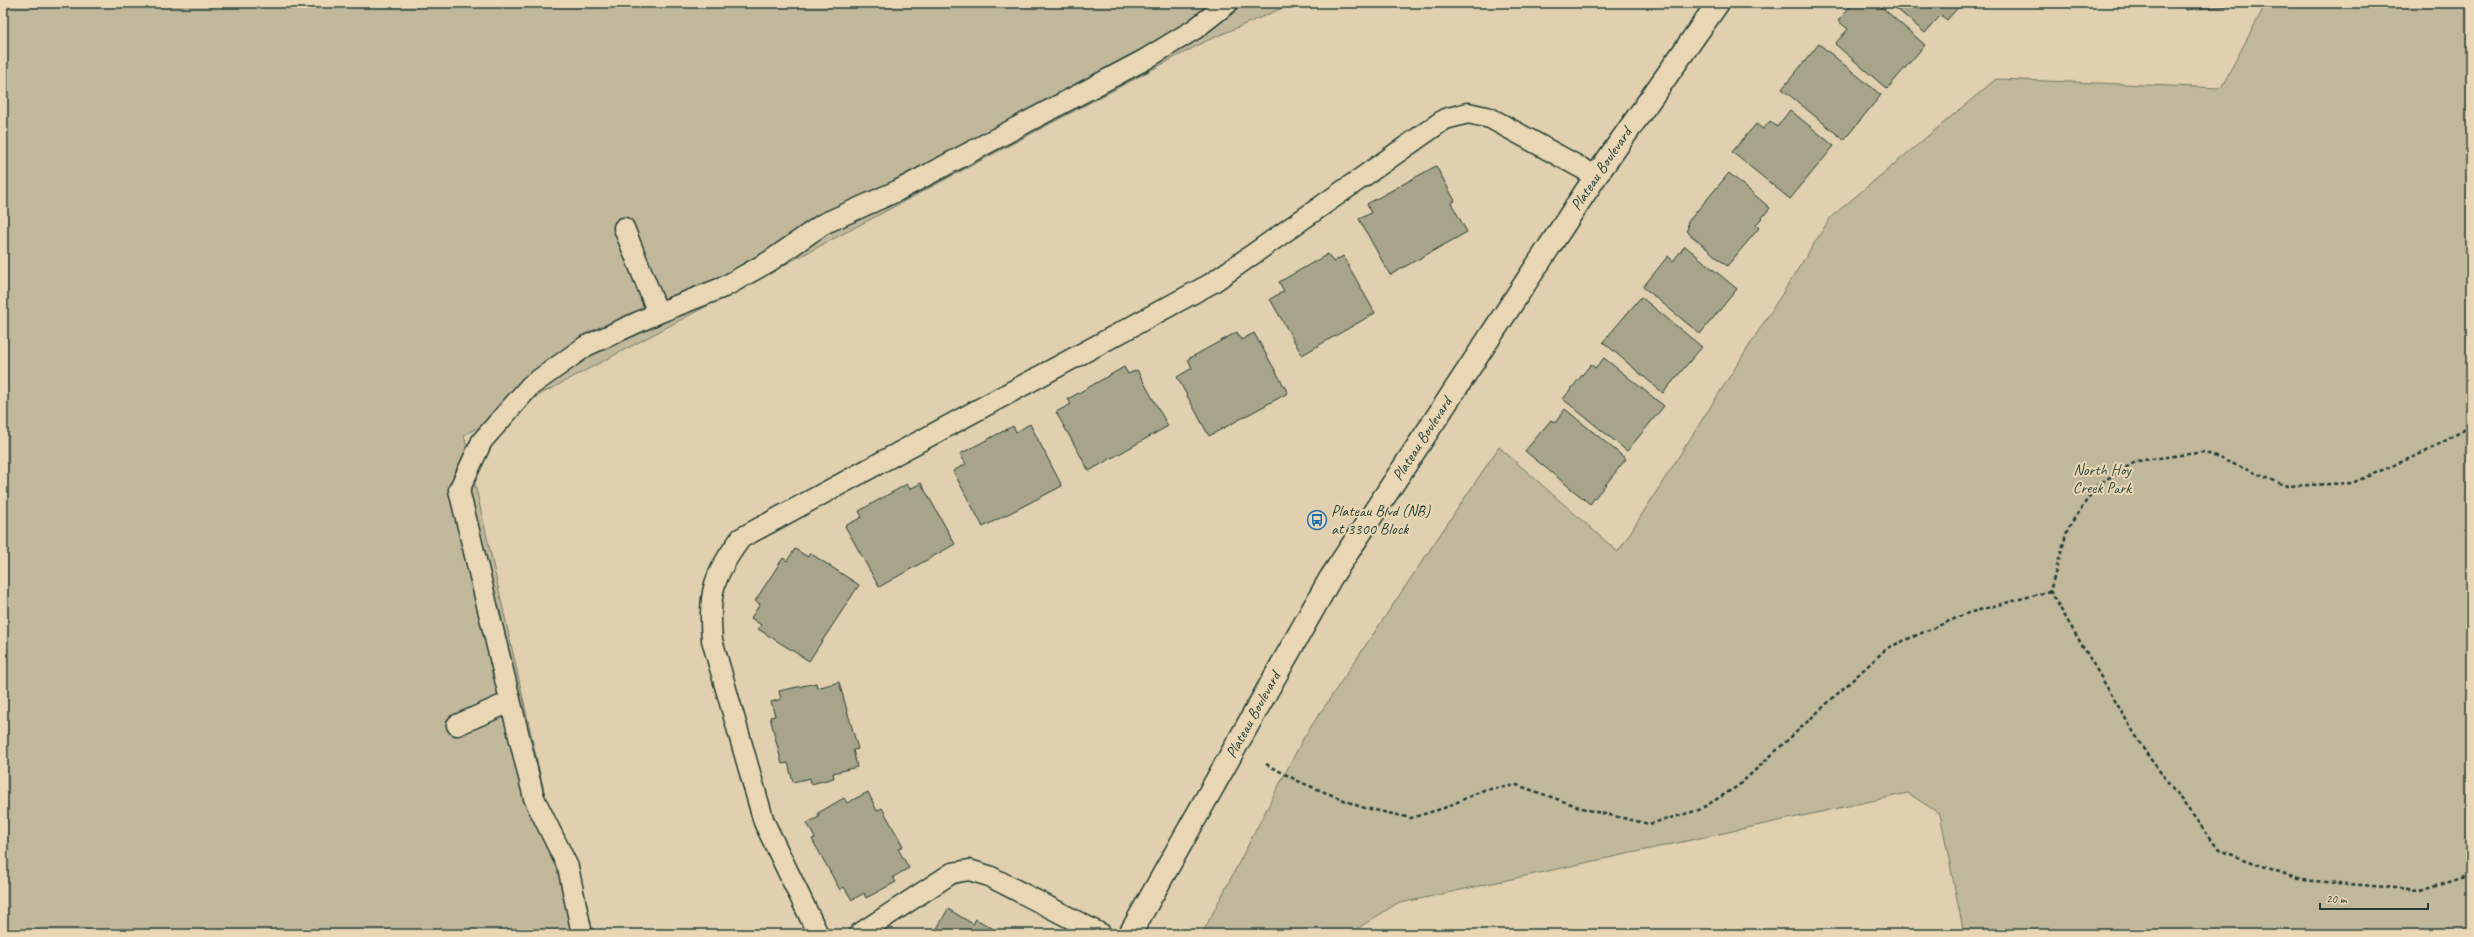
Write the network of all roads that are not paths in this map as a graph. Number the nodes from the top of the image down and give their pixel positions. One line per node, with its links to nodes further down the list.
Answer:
1 (1228, 3): 5 (lane)
2 (1718, 3): 3 (street, Plateau Boulevard)
3 (1596, 176): 9 (lane); 12 (street, Plateau Boulevard)
4 (624, 228): 5 (lane)
5 (658, 312): 6 (lane)
6 (510, 702): 7 (lane); 8 (lane)
7 (457, 725)
8 (582, 934)
9 (818, 934)
10 (859, 934): 11 (lane)
11 (1102, 934)
12 (1130, 934)

